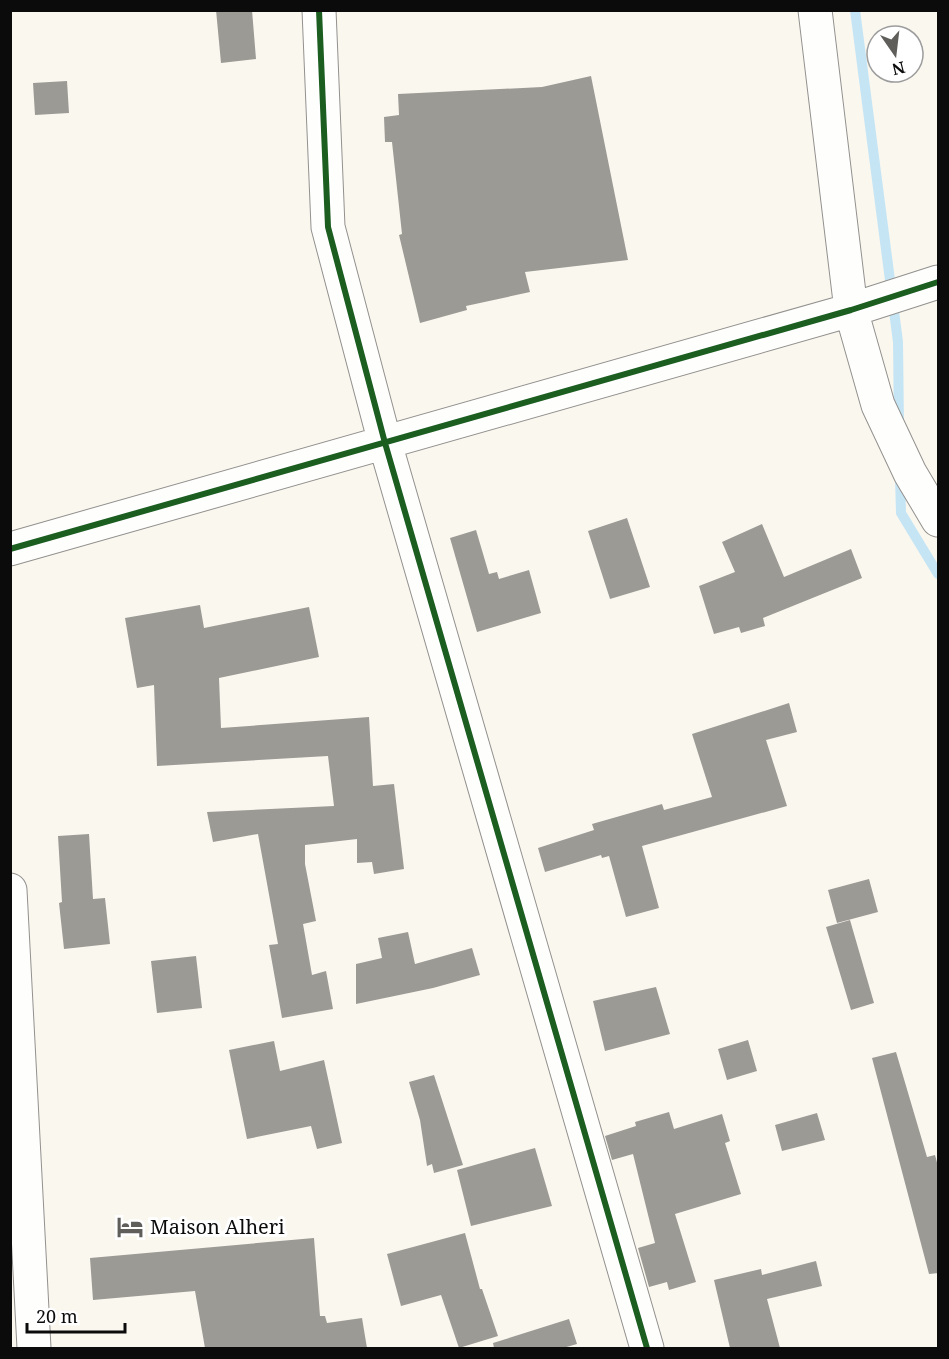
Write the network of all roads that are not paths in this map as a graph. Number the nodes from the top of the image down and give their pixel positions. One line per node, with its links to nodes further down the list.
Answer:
1 (319, 10): 5 (street)
2 (815, 10): 4 (street)
3 (939, 282): 4 (street)
4 (850, 310): 5 (street); 6 (street)
5 (385, 443): 7 (street); 10 (street)
6 (939, 520)
7 (10, 549)
8 (10, 890): 9 (street)
9 (34, 1348)
10 (647, 1348)

